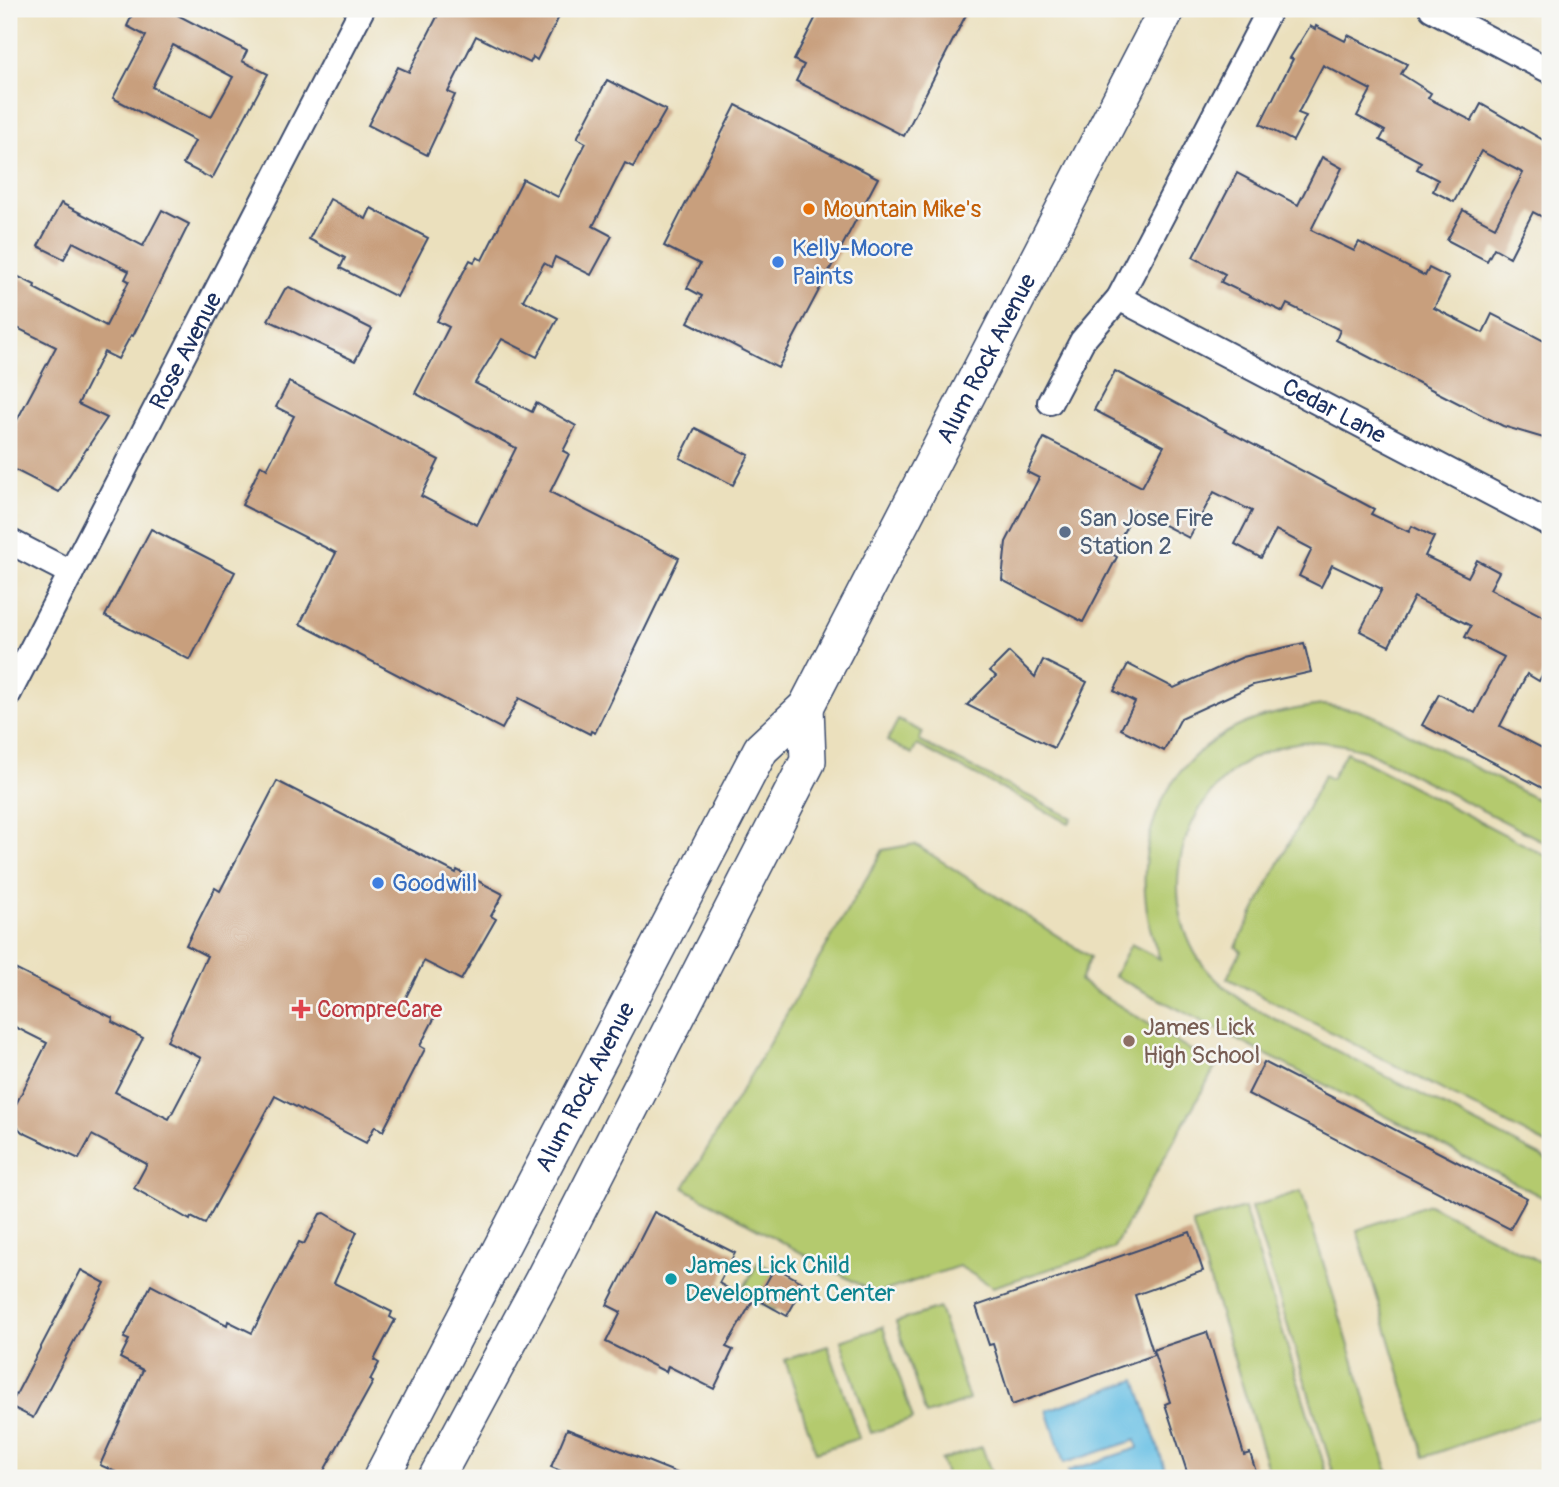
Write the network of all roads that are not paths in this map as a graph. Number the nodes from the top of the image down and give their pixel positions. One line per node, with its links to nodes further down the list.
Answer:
1 (362, 9): 10 (street, Rose Avenue)
2 (1167, 9): 12 (main road, Alum Rock Avenue)
3 (1270, 9): 6 (street)
4 (1432, 9): 5 (street)
5 (1550, 71)
6 (1119, 298): 7 (street); 8 (street, Cedar Lane)
7 (1050, 402)
8 (1550, 524)
9 (9, 541): 10 (street)
10 (71, 573): 11 (street, Rose Avenue)
11 (9, 693)
12 (806, 707): 13 (main road, Alum Rock Avenue); 14 (main road, Alum Rock Avenue)
13 (699, 866): 14 (main road); 15 (main road, Alum Rock Avenue)
14 (717, 936): 16 (main road, Alum Rock Avenue)
15 (381, 1478)
16 (436, 1478)

